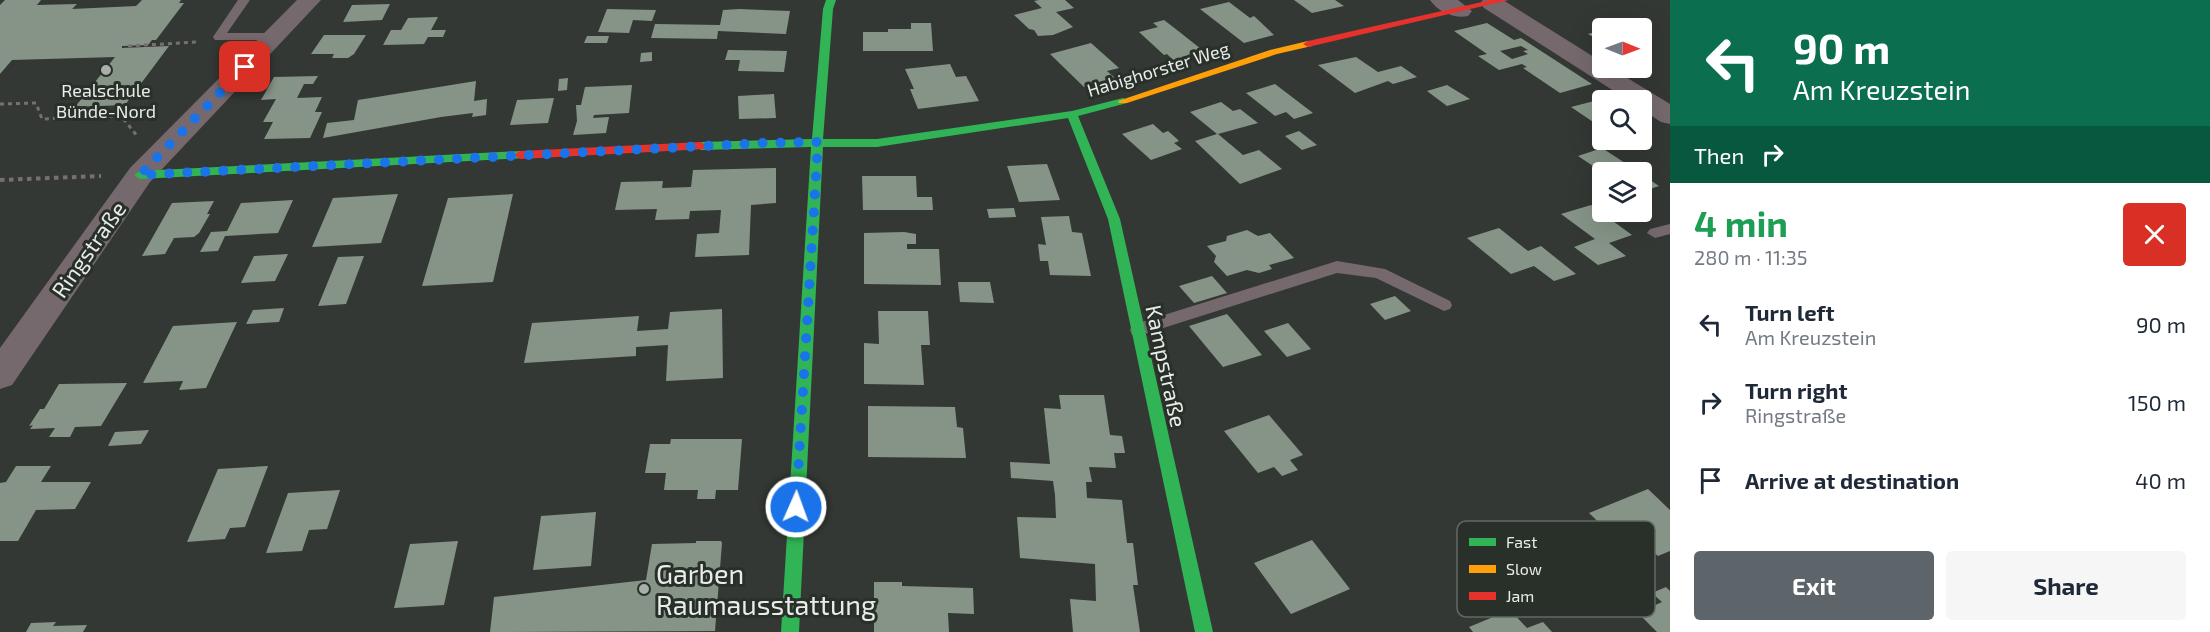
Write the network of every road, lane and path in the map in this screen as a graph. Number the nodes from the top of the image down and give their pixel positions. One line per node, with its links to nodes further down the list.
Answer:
1 (244, 0): 6 (lane)
2 (310, 0): 7 (street, Ringstraße)
3 (831, 0): 13 (street)
4 (1498, 2): 5 (street, Habighorster Weg); 11 (street)
5 (1451, 6): 10 (street, Habighorster Weg)
6 (219, 37): 7 (lane); 8 (path)
7 (275, 37): 12 (street, Ringstraße)
8 (128, 46)
9 (0, 105): 12 (path)
10 (1072, 114): 13 (street, Habighorster Weg); 17 (street, Kampstraße)
11 (1670, 116)
12 (171, 141): 14 (street, Ringstraße)
13 (818, 142): 14 (street, Habighorster Weg); 19 (street)
14 (140, 175): 15 (path); 18 (street, Ringstraße)
15 (0, 180)
16 (1444, 305): 17 (lane)
17 (1138, 330): 20 (street, Kampstraße)
18 (0, 375)
19 (790, 632)
20 (1204, 632)

